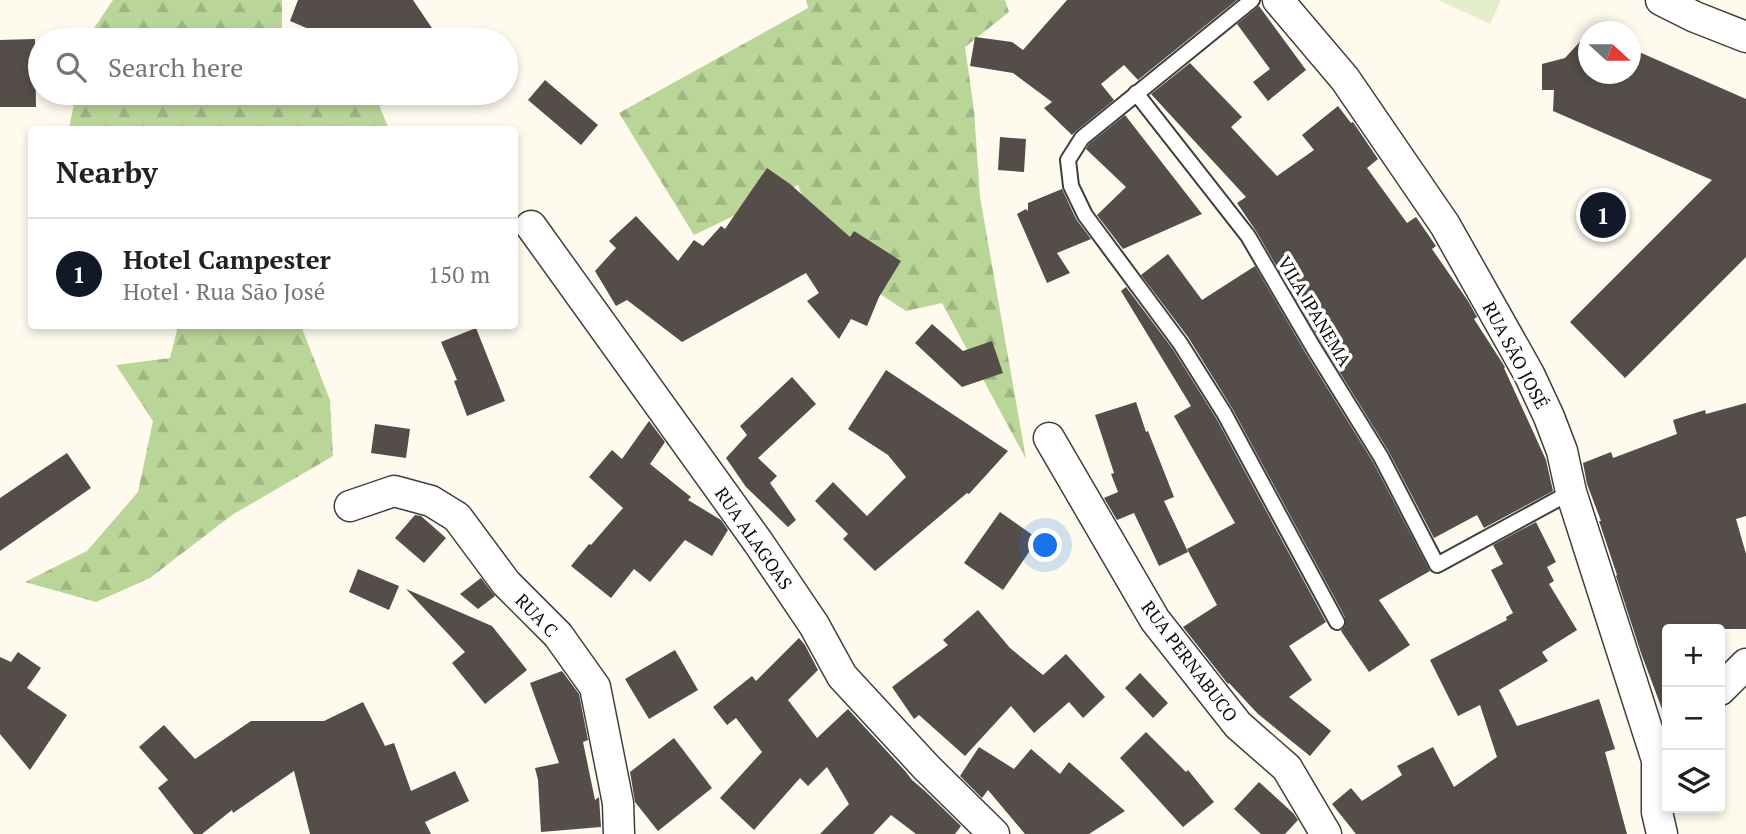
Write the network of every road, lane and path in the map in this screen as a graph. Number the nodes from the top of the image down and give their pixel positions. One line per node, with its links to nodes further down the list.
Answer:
1 (1252, 0): 5 (lane)
2 (1278, 0): 8 (street, RUA SÃO JOSÉ)
3 (1661, 0): 4 (street)
4 (1746, 37)
5 (1136, 93): 8 (lane, VILA IPANEMA); 10 (lane)
6 (531, 226): 15 (street, RUA ALAGOAS)
7 (1049, 438): 16 (street, RUA PERNABUCO)
8 (1571, 492): 13 (street, RUA SÃO JOSÉ)
9 (351, 506): 14 (street, RUA C)
10 (1337, 622)
11 (1746, 664): 12 (street)
12 (1723, 687)
13 (1662, 754): 17 (street, RUA SÃO JOSÉ)
14 (619, 834)
15 (994, 834)
16 (1326, 834)
17 (1662, 834)

